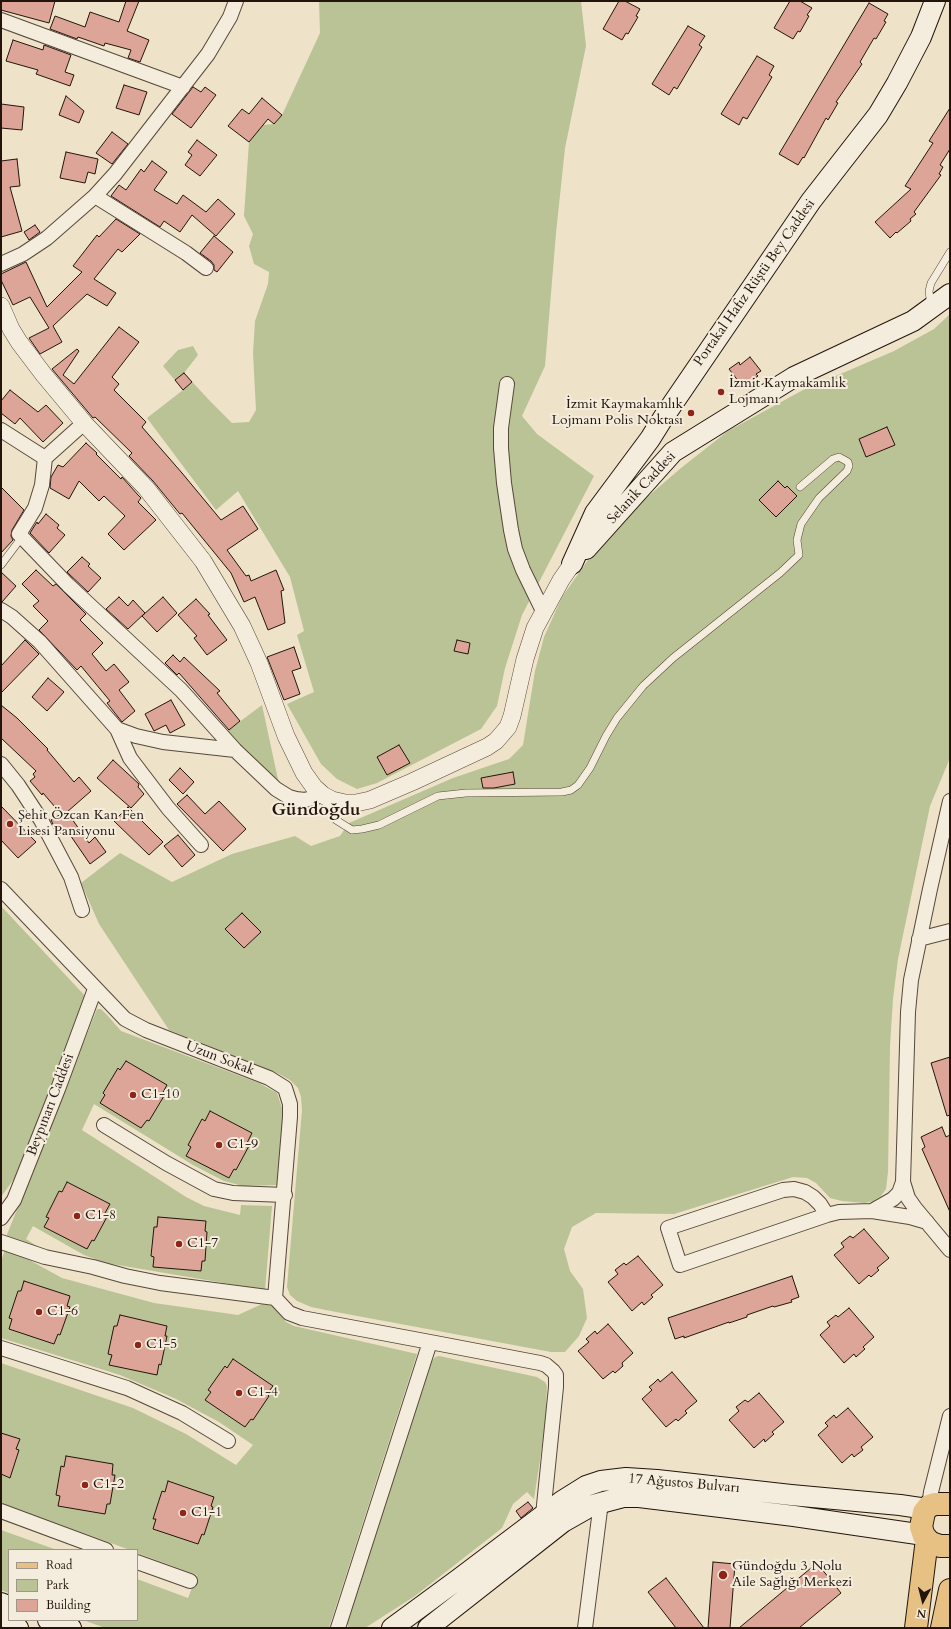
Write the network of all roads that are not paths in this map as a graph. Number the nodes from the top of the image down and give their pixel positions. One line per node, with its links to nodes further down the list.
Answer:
1 (236, 1): 4 (street)
2 (935, 1): 18 (main road, Portakal Hafız Rüştü Bey Caddesi)
3 (1, 20): 4 (street)
4 (183, 87): 5 (street)
5 (95, 196): 7 (street); 8 (street)
6 (950, 252): 11 (lane)
7 (1, 264)
8 (206, 268)
9 (950, 294): 11 (main road, Selanik Caddesi)
10 (1, 306): 13 (street)
11 (932, 309): 18 (main road, Selanik Caddesi)
12 (507, 384): 21 (street)
13 (84, 423): 15 (street); 25 (street)
14 (1, 430): 15 (street)
15 (45, 458): 17 (street)
16 (800, 487): 25 (lane)
17 (22, 537): 19 (lane); 23 (street)
18 (572, 564): 21 (street)
19 (1, 565)
20 (1, 610): 22 (street)
21 (543, 612): 25 (street)
22 (117, 729): 23 (street); 27 (street)
23 (235, 750): 25 (street)
24 (1, 764): 29 (street)
25 (328, 798)
26 (950, 801): 31 (street)
27 (201, 845)
28 (1, 889): 32 (street, Uzun Sokak)
29 (82, 910)
30 (950, 931): 31 (street)
31 (919, 939): 34 (street)
32 (95, 989): 35 (street, Uzun Sokak); 38 (street, Beypınarı Caddesi)
33 (104, 1125): 35 (street)
34 (903, 1182): 36 (street); 39 (street)
35 (285, 1195): 42 (street, Uzun Sokak)
36 (872, 1211): 37 (street); 39 (street)
37 (827, 1214): 37 (street)
38 (1, 1218)
39 (927, 1222): 41 (street)
40 (1, 1242): 42 (street)
41 (950, 1250)
42 (275, 1298): 43 (street)
43 (430, 1342): 50 (street); 61 (street)
44 (1, 1348): 46 (street)
45 (950, 1416): 48 (street)
46 (228, 1441)
47 (587, 1501): 48 (main road, 17 Ağustos Bulvarı); 50 (main road, 17 Ağustos Bulvarı); 51 (main road, 17 Ağustos Bulvarı); 63 (main road, 17 Ağustos Bulvarı); 64 (street)
48 (935, 1507): 51 (main road)
49 (1, 1511): 53 (street)
50 (543, 1515): 62 (main road, 17 Ağustos Bulvarı)
51 (925, 1537): 52 (main road); 65 (main road)
52 (950, 1546)
53 (103, 1549)
54 (138, 1562): 55 (street)
55 (190, 1581)
56 (950, 1590): 66 (main road)
57 (51, 1621): 60 (main road)
58 (1, 1622): 59 (main road)
59 (18, 1628)
60 (71, 1628)
61 (338, 1628)
62 (392, 1628)
63 (428, 1628)
64 (585, 1628)
65 (916, 1628)
66 (942, 1628)

